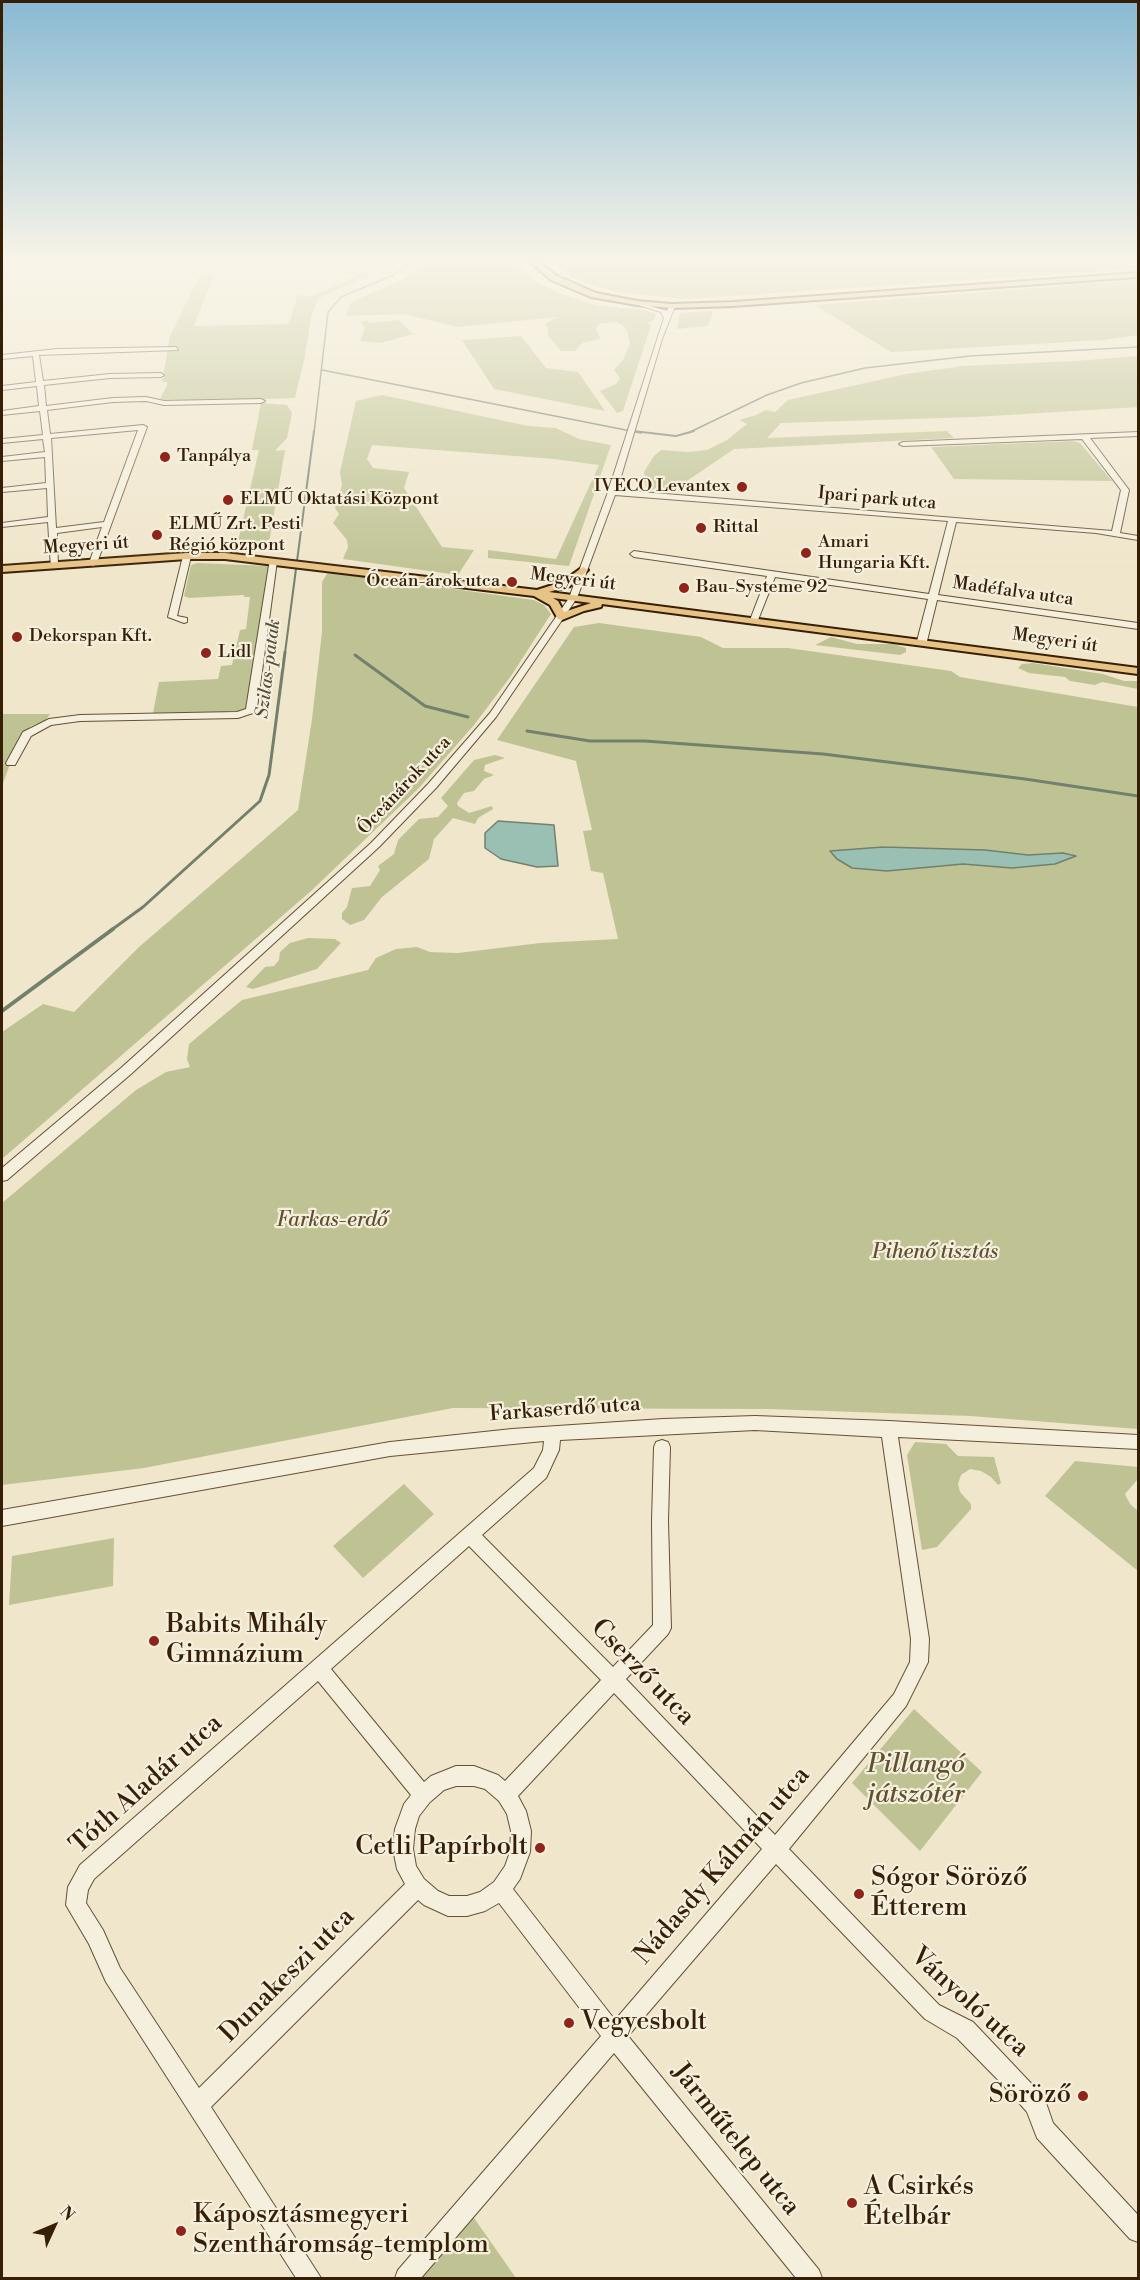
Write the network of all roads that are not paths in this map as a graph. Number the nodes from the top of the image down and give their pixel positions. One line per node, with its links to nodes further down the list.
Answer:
1 (37, 364): 4 (street)
2 (651, 364): 18 (street, Óceánárok utca)
3 (161, 375): 4 (street)
4 (40, 383): 5 (street); 7 (street)
5 (2, 388)
6 (261, 401): 7 (street)
7 (43, 408): 8 (street); 10 (street)
8 (2, 413)
9 (1138, 434): 11 (street)
10 (47, 436): 12 (street); 14 (street); 21 (street)
11 (1084, 436): 13 (street); 24 (street)
12 (2, 441)
13 (903, 444)
14 (49, 454): 15 (street); 16 (street)
15 (2, 459)
16 (51, 485): 17 (street); 19 (street)
17 (2, 490)
18 (612, 492): 20 (street, Ipari park utca); 32 (street, Óceánárok utca)
19 (52, 519): 22 (street); 23 (street)
20 (952, 520): 24 (street, Ipari park utca); 35 (street)
21 (107, 524): 23 (street); 29 (street)
22 (2, 525)
23 (53, 531): 30 (street)
24 (1116, 533): 25 (street, Ipari park utca)
25 (1138, 538)
26 (634, 554): 33 (street, Madéfalva utca)
27 (187, 556): 28 (main road, Megyeri út); 29 (main road, Megyeri út); 36 (street)
28 (277, 561): 34 (main road, Megyeri út); 46 (street)
29 (93, 563): 30 (main road, Megyeri út)
30 (54, 566): 31 (main road, Megyeri út)
31 (2, 569)
32 (584, 570): 34 (main road); 37 (street, Óceánárok utca)
33 (772, 574): 35 (street, Madéfalva utca); 41 (street)
34 (524, 592): 37 (main road, Megyeri út); 40 (main road)
35 (933, 597): 43 (street, Madéfalva utca); 44 (street)
36 (177, 598): 38 (street); 42 (street)
37 (573, 598): 39 (main road, Megyeri út); 40 (street, Óceánárok utca)
38 (188, 602)
39 (622, 604): 40 (main road); 41 (main road, Megyeri út)
40 (562, 617): 47 (street, Óceánárok utca)
41 (754, 620): 44 (main road, Megyeri út)
42 (184, 621)
43 (1138, 626)
44 (922, 641): 45 (main road, Megyeri út)
45 (1138, 671)
46 (11, 764)
47 (2, 1176)
48 (889, 1428): 49 (street, Farkaserdő utca); 50 (street, Farkaserdő utca); 58 (street, Nádasdy Kálmán utca)
49 (554, 1434): 52 (street, Farkaserdő utca); 53 (street, Tóth Aladár utca)
50 (1138, 1442)
51 (662, 1447): 55 (street)
52 (2, 1518)
53 (469, 1534): 54 (street, Tóth Aladár utca); 55 (street, Cserző utca)
54 (319, 1668): 57 (street); 62 (street, Tóth Aladár utca)
55 (614, 1680): 56 (street); 58 (street, Cserző utca)
56 (506, 1794): 57 (street); 60 (street)
57 (423, 1795): 59 (street)
58 (775, 1851): 61 (street, Nádasdy Kálmán utca); 63 (street, Ványoló utca)
59 (417, 1886): 60 (street); 62 (street, Dunakeszi utca)
60 (501, 1889): 61 (street, Járműtelep utca)
61 (615, 2037): 65 (street, Nádasdy Kálmán utca); 66 (street, Járműtelep utca)
62 (198, 2105): 64 (street, Tóth Aladár utca)
63 (1138, 2231)
64 (309, 2278)
65 (406, 2278)
66 (811, 2278)

